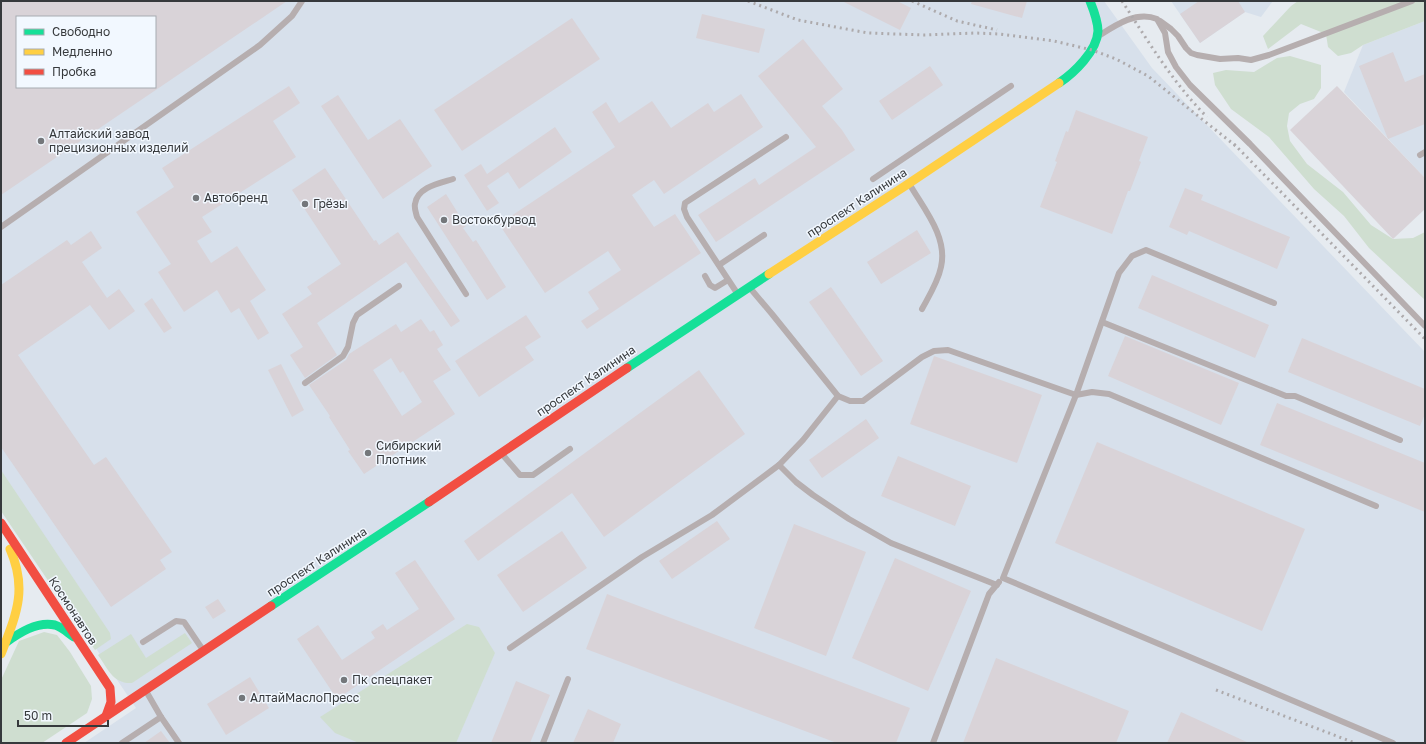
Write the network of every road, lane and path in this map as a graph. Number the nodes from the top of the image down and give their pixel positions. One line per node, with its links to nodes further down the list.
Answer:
1 (302, 1): 11 (lane)
2 (1090, 1): 5 (street, проспект Калинина)
3 (1412, 1): 4 (lane)
4 (1157, 19): 5 (lane); 23 (lane)
5 (1097, 37): 10 (street, проспект Калинина)
6 (1010, 86): 9 (lane)
7 (786, 137): 13 (lane)
8 (453, 179): 18 (lane)
9 (873, 179)
10 (909, 183): 17 (street, проспект Калинина); 21 (lane)
11 (1, 227)
12 (764, 235): 13 (lane)
13 (719, 266): 15 (lane)
14 (704, 276): 15 (lane)
15 (728, 280): 19 (lane)
16 (399, 286): 24 (lane)
17 (749, 287): 19 (street, проспект Калинина); 26 (lane)
18 (466, 294)
19 (738, 295): 29 (street, проспект Калинина)
20 (1274, 303): 22 (lane)
21 (922, 310)
22 (1102, 322): 25 (lane); 27 (lane)
23 (1425, 326)
24 (305, 383)
25 (1076, 395): 26 (lane); 31 (lane); 34 (lane)
26 (838, 396): 30 (lane)
27 (1400, 440)
28 (570, 449): 29 (lane)
29 (501, 452): 40 (street, проспект Калинина)
30 (779, 465): 35 (lane); 39 (lane)
31 (1376, 506)
32 (1, 523): 36 (street, Космонавтов)
33 (1, 528): 38 (street)
34 (1003, 578): 35 (lane); 51 (lane)
35 (997, 585): 50 (lane)
36 (79, 642): 38 (street); 44 (street, Космонавтов)
37 (143, 642): 40 (lane)
38 (5, 643): 41 (street)
39 (510, 648)
40 (204, 651): 43 (street, проспект Калинина)
41 (1, 654)
42 (568, 679): 49 (lane)
43 (145, 690): 44 (street, проспект Калинина); 45 (lane)
44 (106, 716): 46 (street, проспект Калинина)
45 (161, 717): 47 (lane); 48 (lane)
46 (66, 743)
47 (122, 743)
48 (179, 743)
49 (543, 743)
50 (933, 743)
51 (1393, 743)

